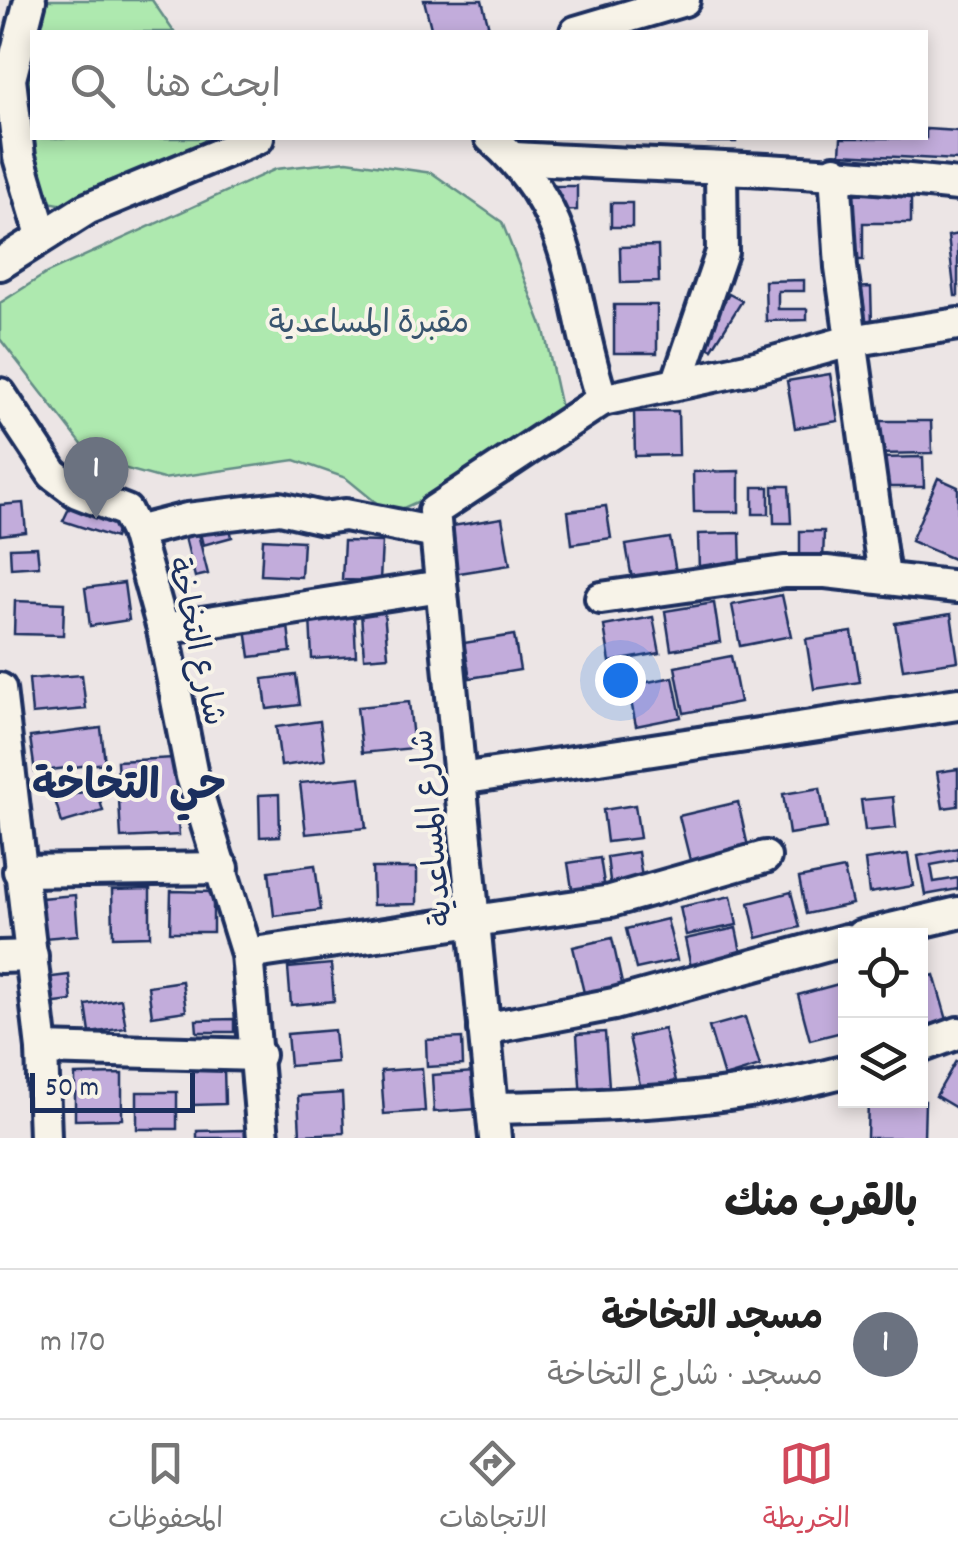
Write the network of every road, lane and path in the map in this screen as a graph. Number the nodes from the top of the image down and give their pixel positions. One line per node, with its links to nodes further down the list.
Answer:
1 (30, 0): 10 (street)
2 (684, 0): 3 (street)
3 (583, 30)
4 (253, 140): 10 (street)
5 (493, 140): 6 (street)
6 (515, 158): 7 (street); 16 (street)
7 (721, 171): 8 (street); 14 (street)
8 (835, 171): 9 (street); 13 (street)
9 (958, 185)
10 (42, 235): 11 (street)
11 (0, 264)
12 (958, 324): 13 (street)
13 (850, 341): 14 (street); 19 (street)
14 (678, 381): 16 (street)
15 (0, 394): 18 (street, شارع التخاخة)
16 (602, 400): 17 (street)
17 (435, 522): 18 (street); 20 (street, شارع المساعدية)
18 (136, 532): 23 (street, شارع التخاخة)
19 (884, 577): 21 (street); 22 (street)
20 (441, 586): 23 (street); 26 (street, شارع المساعدية)
21 (958, 587)
22 (601, 598)
23 (163, 629): 28 (street, شارع التخاخة)
24 (0, 689): 29 (street)
25 (958, 704): 26 (street)
26 (460, 779): 31 (street, شارع المساعدية)
27 (764, 857): 31 (street)
28 (222, 868): 29 (street); 34 (street, شارع التخاخة)
29 (20, 871): 35 (street)
30 (958, 913): 32 (street)
31 (474, 921): 34 (street); 37 (street, شارع المساعدية)
32 (895, 928)
33 (838, 942): 37 (street)
34 (247, 954): 41 (street, شارع التخاخة)
35 (32, 956): 36 (street); 40 (street)
36 (0, 958)
37 (484, 1030): 43 (street, شارع المساعدية)
38 (958, 1034): 39 (street)
39 (928, 1044)
40 (42, 1049): 41 (street); 44 (street)
41 (258, 1055): 45 (street, شارع التخاخة)
42 (838, 1073): 43 (street)
43 (494, 1123)
44 (45, 1138)
45 (262, 1138)

